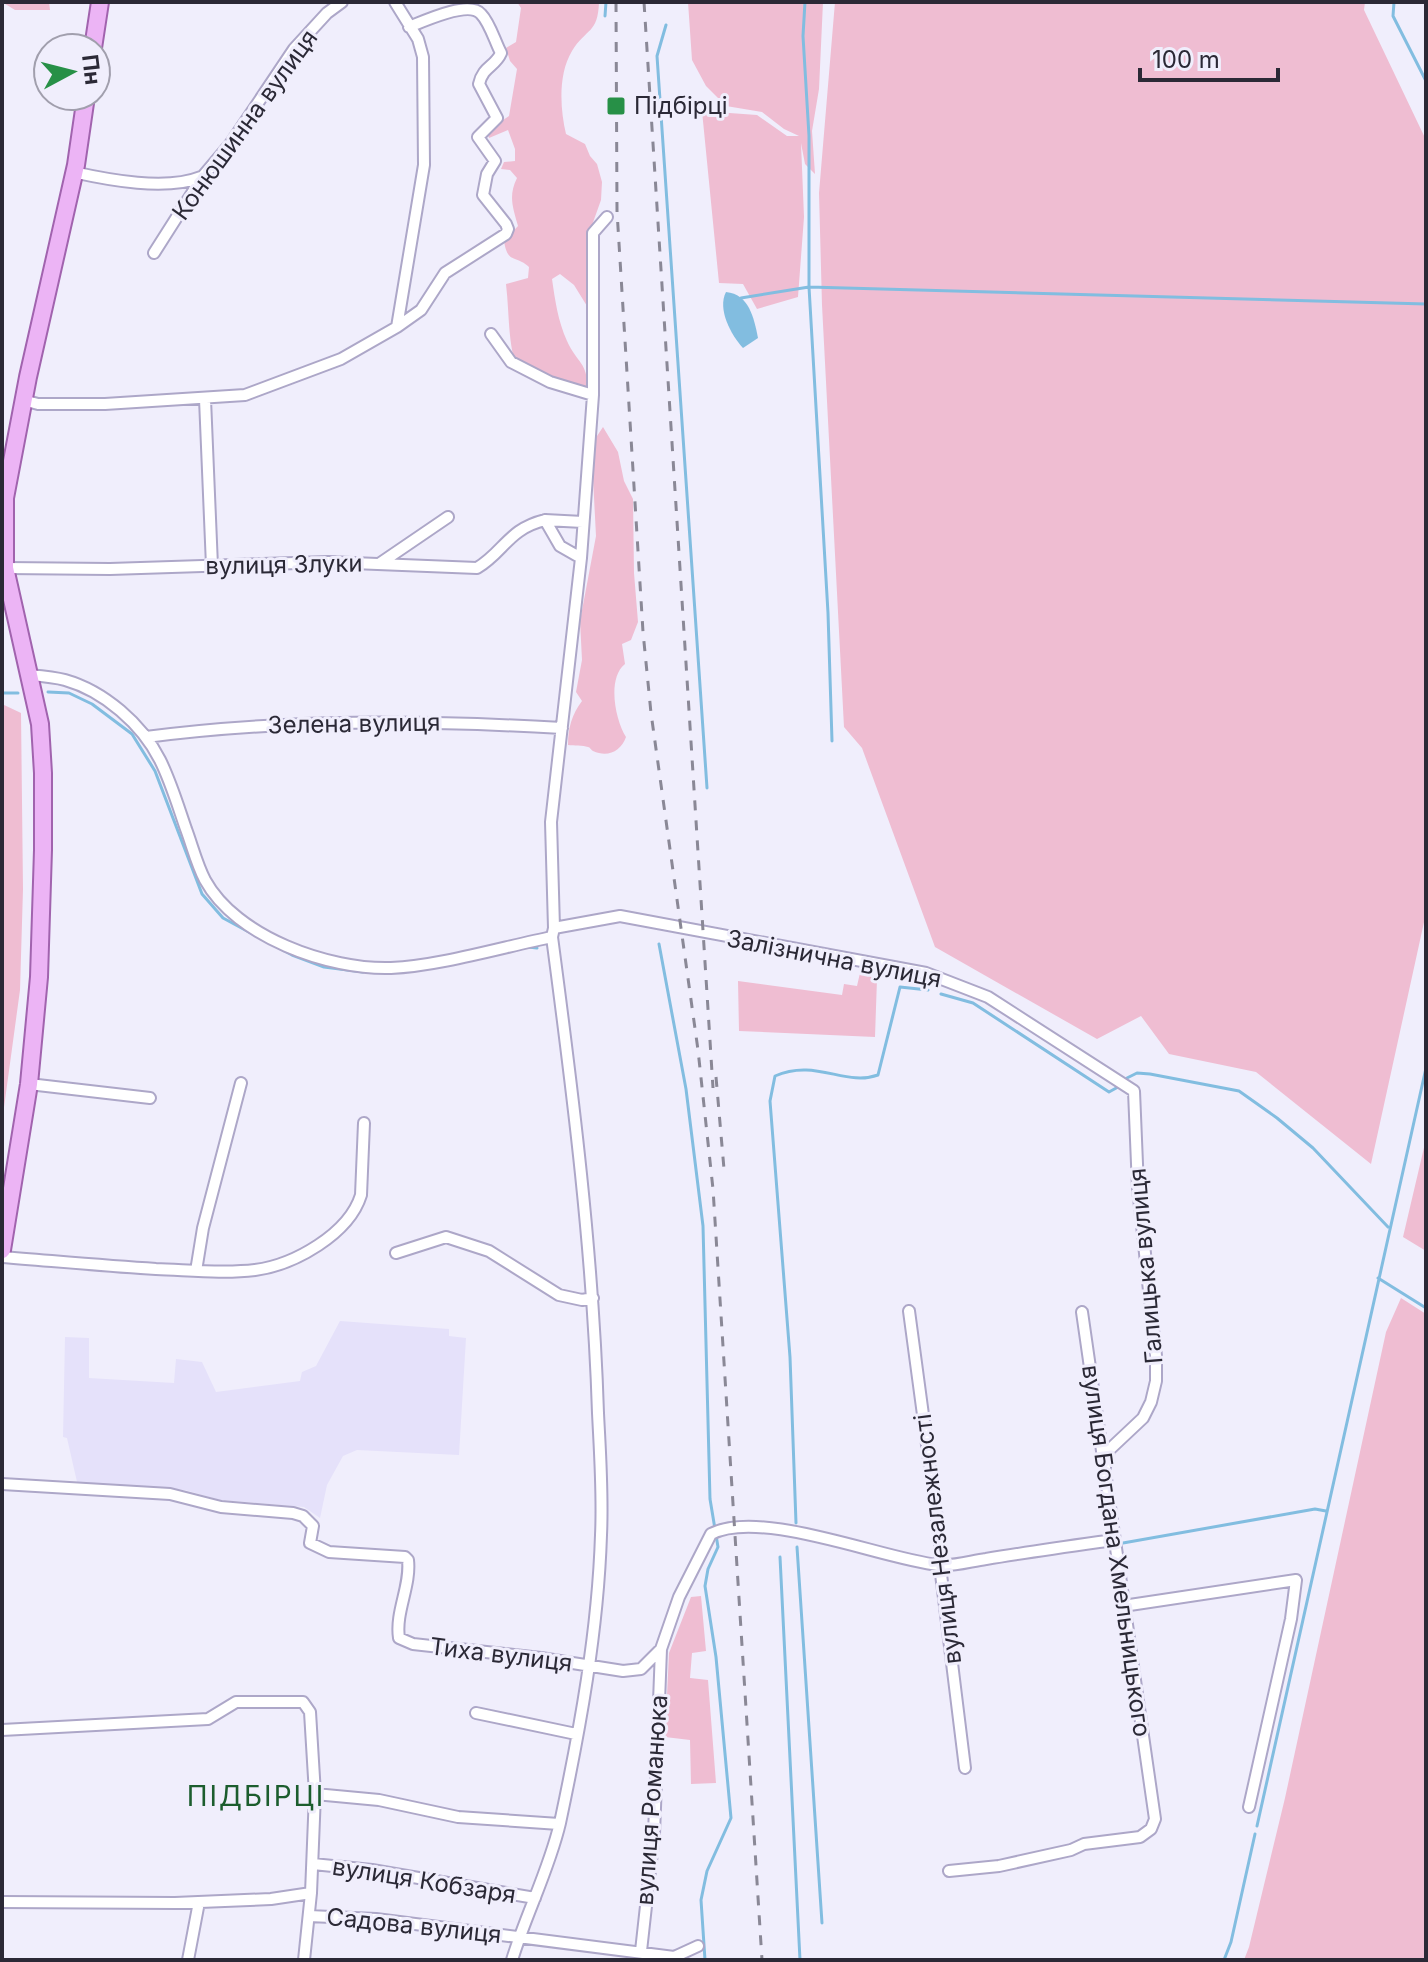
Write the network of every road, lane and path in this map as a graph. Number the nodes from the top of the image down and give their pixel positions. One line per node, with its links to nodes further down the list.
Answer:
1 (100, 2): 5 (main road)
2 (342, 2): 8 (street, Конюшинна вулиця)
3 (395, 2): 4 (street)
4 (409, 27): 11 (street); 11 (street)
5 (95, 32)
6 (83, 112): 7 (main road)
7 (73, 172): 8 (street); 15 (main road)
8 (203, 176): 10 (street, Конюшинна вулиця)
9 (607, 217): 13 (street)
10 (154, 253)
11 (397, 327): 14 (street)
12 (491, 334): 13 (street)
13 (593, 395): 18 (street)
14 (205, 399): 15 (street); 21 (street)
15 (23, 400): 22 (main road)
16 (448, 517): 20 (street)
17 (545, 520): 18 (street, вулиця Злуки); 19 (street); 20 (street, вулиця Злуки)
18 (583, 522): 19 (street)
19 (581, 558): 24 (street)
20 (379, 564): 21 (street, вулиця Злуки)
21 (212, 566): 22 (street, вулиця Злуки)
22 (5, 568): 23 (main road)
23 (29, 675): 25 (street, Залізнична вулиця); 28 (main road)
24 (562, 728): 25 (street, Зелена вулиця); 26 (street)
25 (146, 737): 26 (street, Залізнична вулиця)
26 (553, 932): 29 (street, Залізнична вулиця); 36 (street)
27 (241, 1083): 35 (street)
28 (29, 1084): 30 (street); 32 (main road)
29 (1134, 1091): 39 (street, Галицька вулиця)
30 (150, 1098)
31 (364, 1123): 35 (street)
32 (2, 1250)
33 (396, 1253): 36 (street)
34 (2, 1257): 35 (street)
35 (196, 1271)
36 (593, 1298): 45 (street)
37 (909, 1311): 42 (street, вулиця Незалежності)
38 (1082, 1312): 39 (street, вулиця Богдана Хмельницького)
39 (1104, 1471): 41 (street, вулиця Богдана Хмельницького)
40 (2, 1484): 45 (street, Тиха вулиця)
41 (1113, 1540): 42 (street); 43 (street, вулиця Богдана Хмельницького)
42 (940, 1566): 44 (street, вулиця Романюка); 49 (street, вулиця Незалежності)
43 (1123, 1606): 51 (street); 54 (street, вулиця Богдана Хмельницького)
44 (661, 1649): 45 (street, вулиця Романюка); 62 (street, вулиця Романюка)
45 (588, 1665): 48 (street)
46 (476, 1713): 48 (street)
47 (2, 1730): 50 (street)
48 (576, 1734): 52 (street)
49 (965, 1768)
50 (315, 1794): 52 (street); 53 (street)
51 (1249, 1807)
52 (559, 1824): 56 (street)
53 (313, 1864): 55 (street); 56 (street, вулиця Кобзаря)
54 (949, 1871)
55 (311, 1893): 58 (street); 59 (street)
56 (535, 1898): 60 (street)
57 (2, 1902): 58 (street)
58 (199, 1902): 64 (street)
59 (309, 1916): 60 (street, Садова вулиця); 65 (street)
60 (519, 1936): 63 (street); 66 (street)
61 (698, 1946): 62 (street)
62 (641, 1951): 63 (street)
63 (620, 1955)
64 (188, 1960)
65 (304, 1960)
66 (512, 1960)

